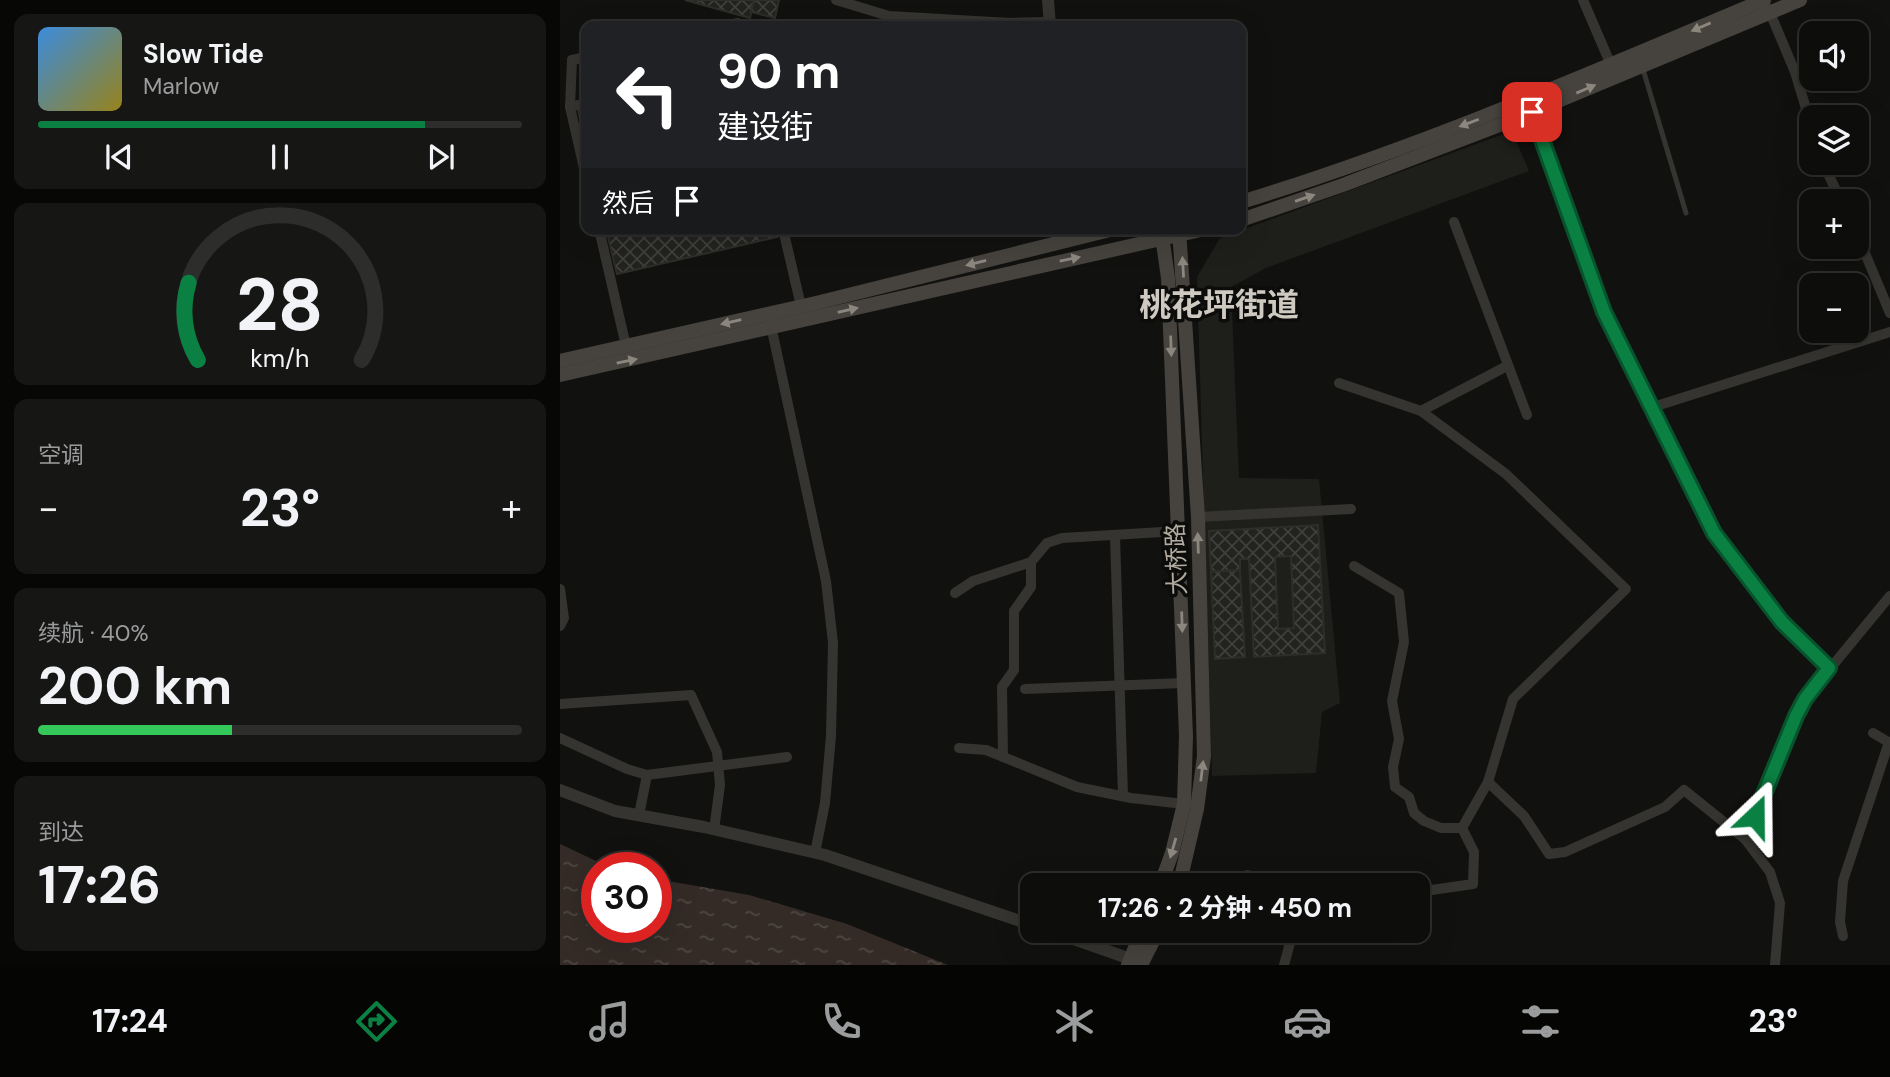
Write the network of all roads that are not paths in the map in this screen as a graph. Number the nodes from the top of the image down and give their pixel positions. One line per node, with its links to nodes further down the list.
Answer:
1 (836, 0): 6 (street)
2 (1048, 0): 7 (street)
3 (1583, 0): 9 (street)
4 (1800, 0): 5 (main road)
5 (1766, 4): 9 (main road, one-way to 9); 10 (main road); 12 (street)
6 (975, 21)
7 (1049, 21)
8 (581, 58): 14 (street)
9 (1611, 65): 13 (main road)
10 (1642, 66): 13 (main road, one-way to 10); 17 (lane)
11 (581, 104): 14 (street)
12 (1805, 105)
13 (1530, 106): 16 (main road, one-way to 16); 18 (main road, one-way to 13); 35 (street)
14 (570, 107): 15 (street)
15 (581, 155)
16 (1246, 200)
17 (1686, 213)
18 (1246, 218)
19 (1454, 222): 32 (street)
20 (600, 235): 31 (street)
21 (784, 235): 27 (street)
22 (1090, 235): 27 (main road, one-way to 27)
23 (1157, 235): 29 (main road, one-way to 23)
24 (1162, 235): 40 (main road, one-way to 40)
25 (1180, 235): 39 (main road, 大桥路, one-way to 25)
26 (1867, 259): 28 (street)
27 (801, 306): 29 (main road)
28 (1890, 313)
29 (770, 321): 31 (main road, one-way to 31); 33 (main road, one-way to 29); 69 (street)
30 (1890, 332): 35 (street)
31 (626, 346): 33 (main road)
32 (1507, 366): 36 (street); 37 (street)
33 (560, 370)
34 (1339, 383): 36 (street)
35 (1650, 408): 48 (street)
36 (1421, 411): 61 (street)
37 (1527, 415)
38 (1351, 509): 39 (street)
39 (1198, 517): 71 (main road, 大桥路, one-way to 39)
40 (1179, 531): 41 (street); 49 (main road, one-way to 49)
41 (1115, 535): 42 (street); 50 (street)
42 (1031, 562): 45 (street); 58 (street)
43 (1354, 566): 66 (street)
44 (560, 589): 47 (street)
45 (955, 593)
46 (1890, 596): 48 (street)
47 (560, 626)
48 (1829, 668): 68 (street)
49 (1184, 683): 50 (street); 64 (main road)
50 (1119, 686): 51 (street); 63 (street)
51 (1026, 690)
52 (560, 704): 59 (street)
53 (1873, 733): 55 (street)
54 (560, 738): 60 (street)
55 (1889, 742): 74 (street)
56 (959, 748): 58 (street)
57 (787, 757): 59 (street)
58 (1003, 757): 63 (street)
59 (718, 766): 60 (street); 67 (street)
60 (647, 775): 65 (street)
61 (1488, 782): 66 (street); 68 (street)
62 (560, 790): 65 (street)
63 (1123, 796): 64 (street)
64 (1184, 804): 70 (main road, one-way to 70)
65 (639, 815): 67 (street)
66 (1462, 828): 72 (street)
67 (714, 830): 69 (street)
68 (1745, 839): 81 (street)
69 (815, 853): 73 (street)
70 (1165, 873)
71 (1182, 873)
72 (1430, 890)
73 (1020, 921)
74 (1843, 936)
75 (1083, 943): 79 (street)
76 (1140, 943): 79 (main road)
77 (1150, 943): 79 (main road)
78 (1290, 943): 80 (street)
79 (1137, 963)
80 (1284, 965)
81 (1775, 965)

